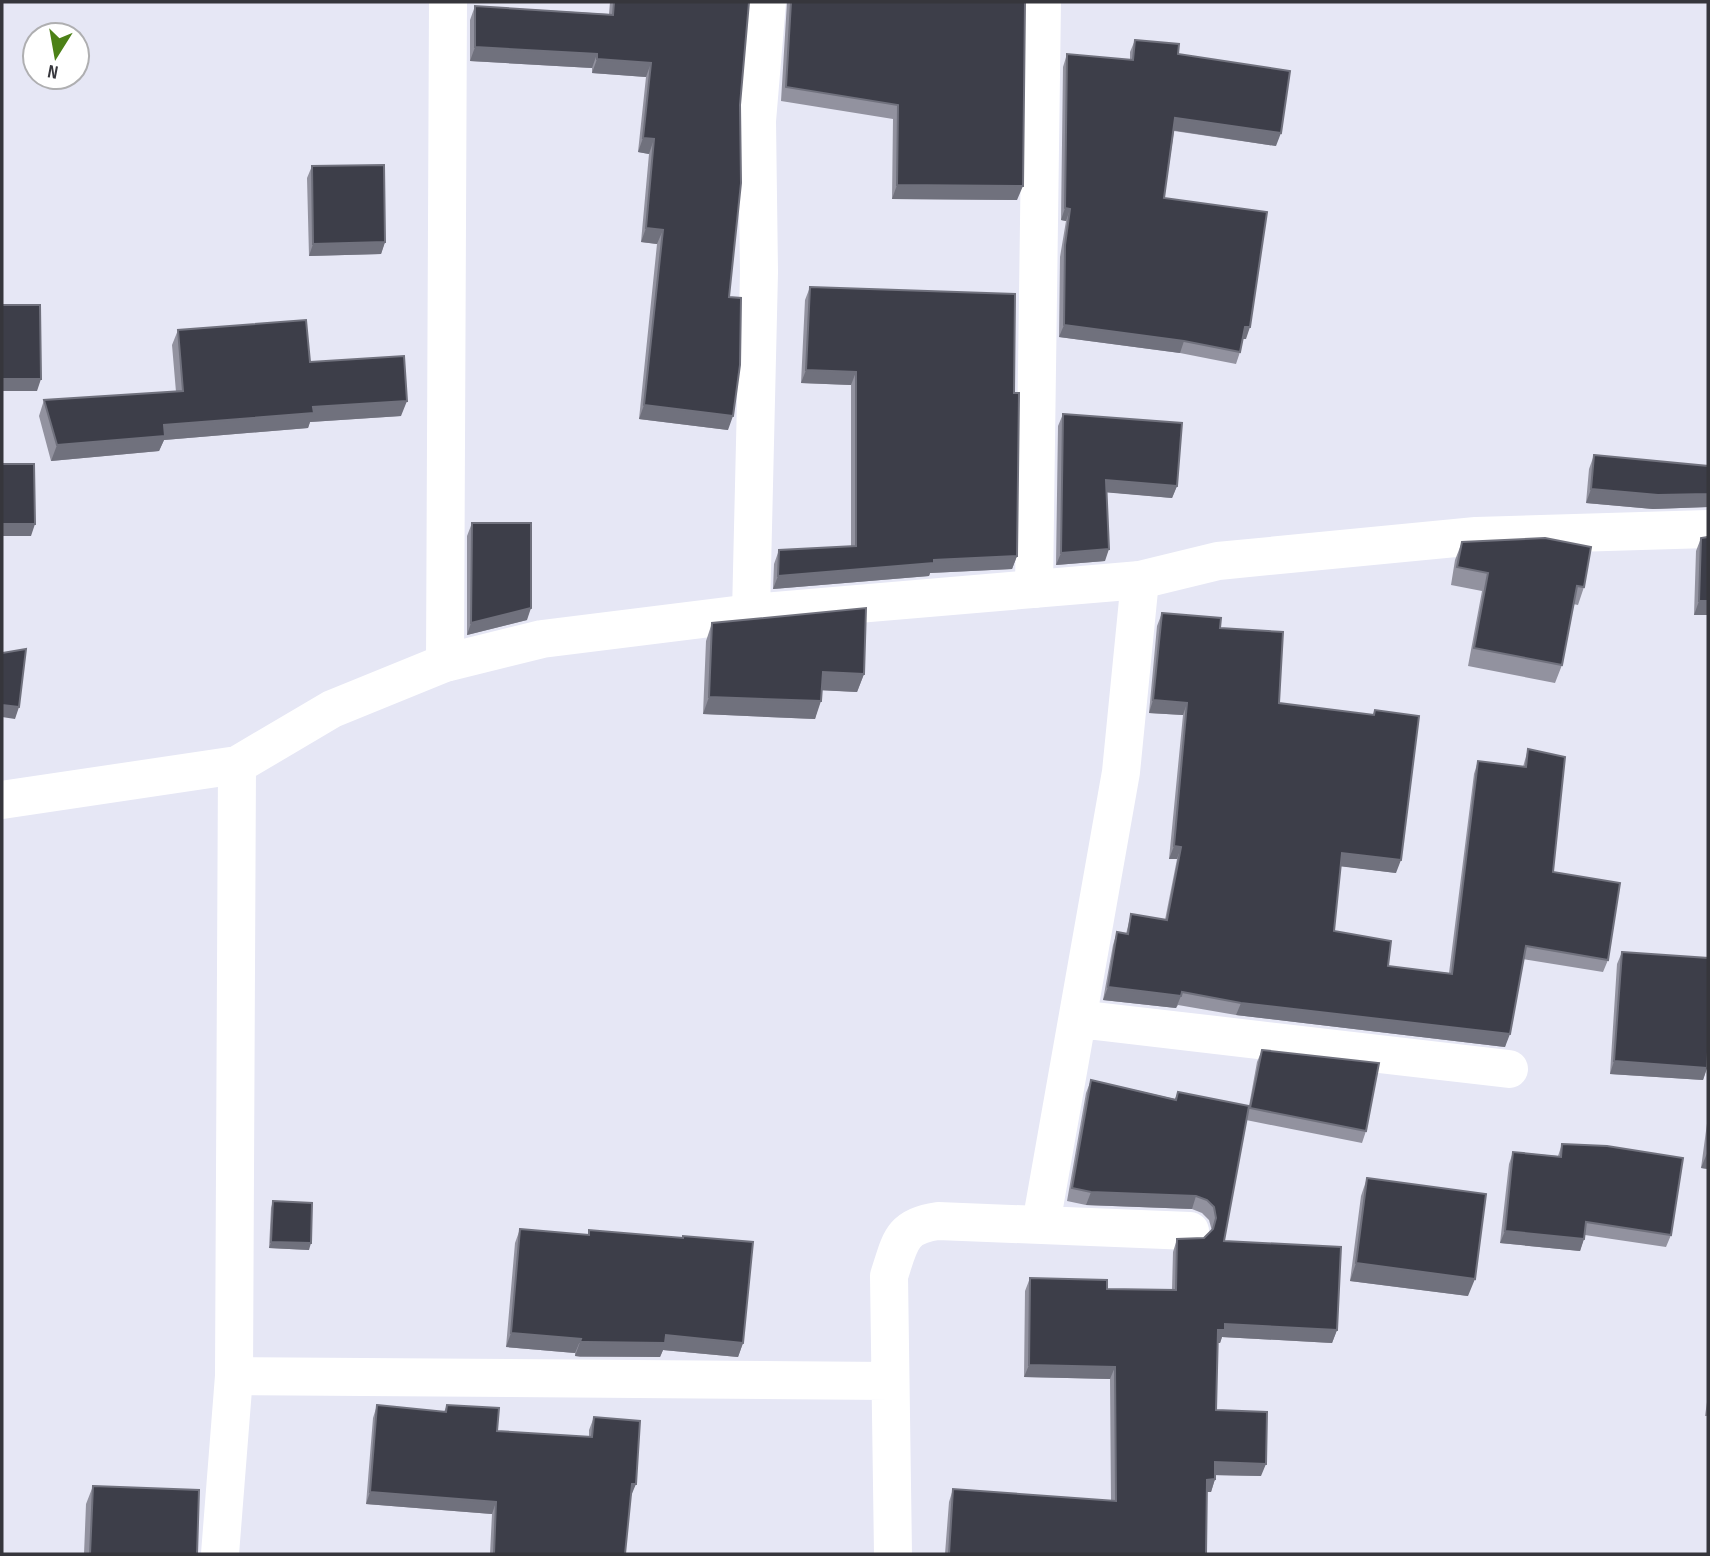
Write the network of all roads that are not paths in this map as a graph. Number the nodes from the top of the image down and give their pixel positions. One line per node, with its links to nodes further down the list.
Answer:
1 (448, 2): 8 (street)
2 (767, 2): 7 (street)
3 (1042, 2): 6 (street)
4 (1708, 529): 5 (street)
5 (1140, 580): 6 (street); 11 (street)
6 (1034, 589): 7 (street)
7 (751, 613): 8 (street)
8 (445, 663): 9 (street)
9 (237, 765): 10 (street); 15 (street)
10 (2, 800)
11 (1078, 1019): 12 (street); 13 (street)
12 (1509, 1069)
13 (1041, 1224): 14 (street); 16 (street)
14 (1190, 1231)
15 (234, 1376): 16 (street); 17 (street)
16 (890, 1381): 18 (street)
17 (219, 1554)
18 (893, 1554)

